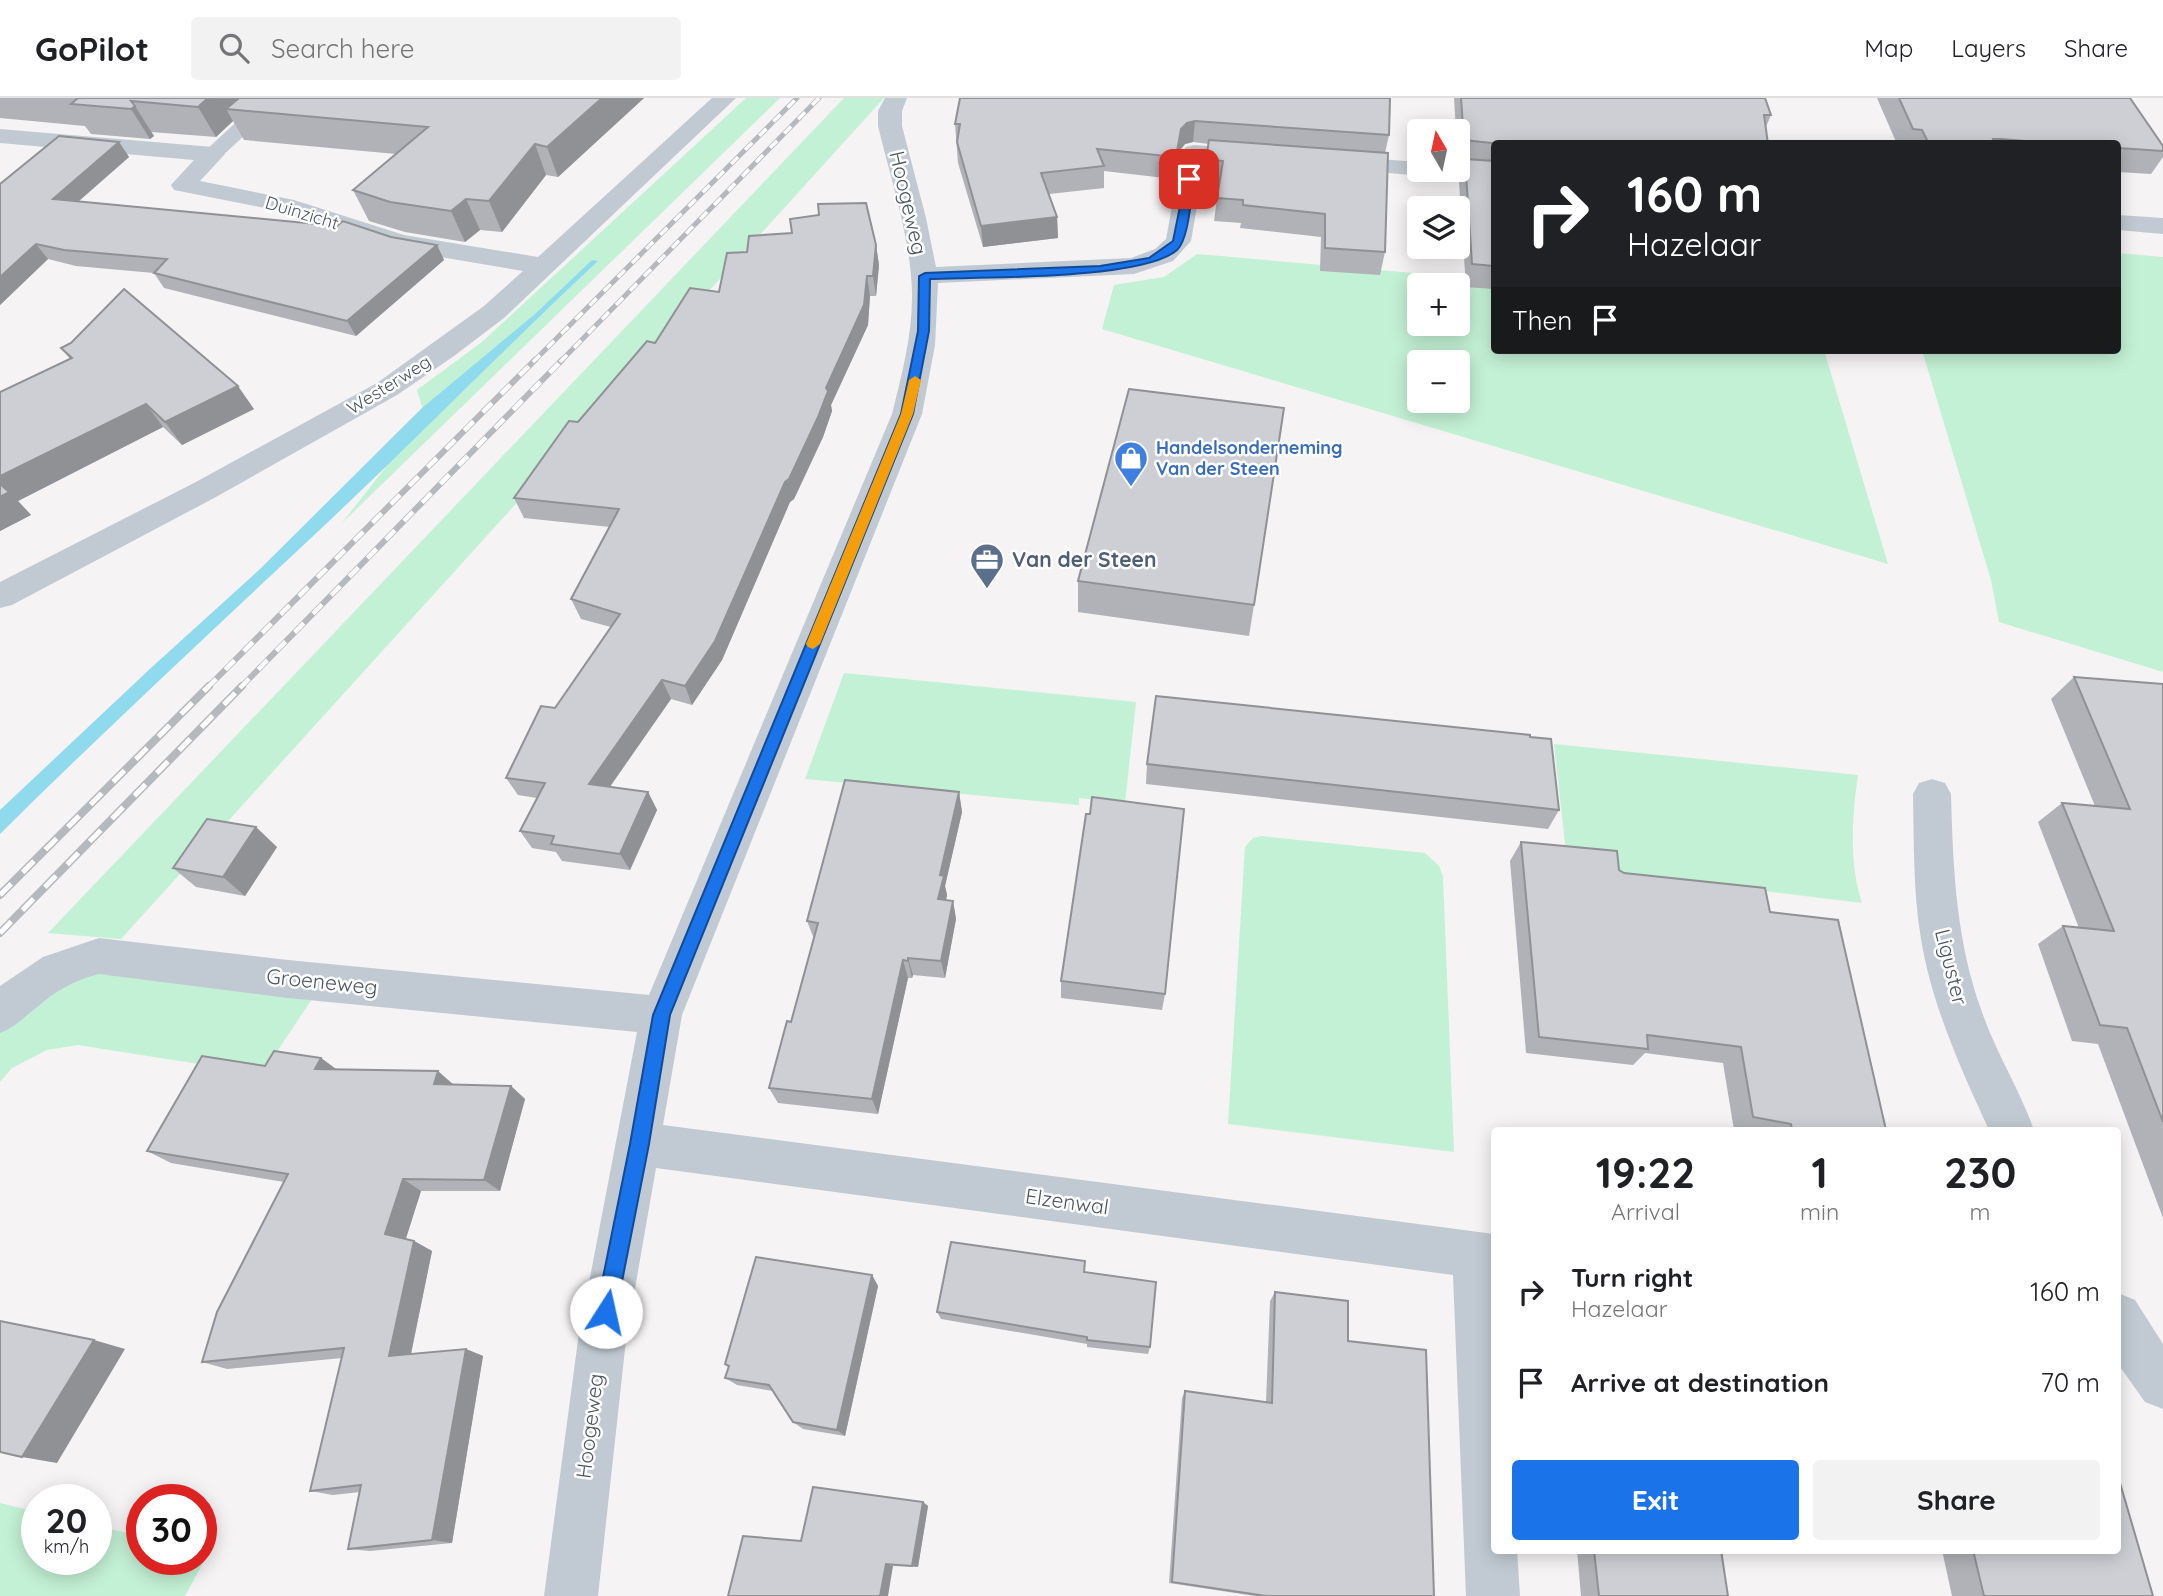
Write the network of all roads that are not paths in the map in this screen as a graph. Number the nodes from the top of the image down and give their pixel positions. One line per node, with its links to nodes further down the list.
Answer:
1 (725, 98): 13 (street, Westerweg)
2 (896, 98): 14 (street, Hoogeweg)
3 (265, 106): 5 (lane)
4 (0, 136): 5 (street)
5 (213, 153): 13 (street, Duinzicht)
6 (1285, 159): 14 (street)
7 (1311, 161): 8 (street)
8 (1407, 168)
9 (1470, 173): 10 (street)
10 (1491, 175)
11 (2121, 223): 12 (street)
12 (2163, 226)
13 (544, 266): 15 (street, Westerweg)
14 (925, 276): 18 (street, Hoogeweg)
15 (0, 596)
16 (1932, 794): 19 (street, Liguster)
17 (0, 1014): 18 (street, Groeneweg)
18 (661, 1015): 20 (street, Hoogeweg)
19 (2011, 1127)
20 (640, 1144): 21 (street, Elzenwal); 26 (street, Hoogeweg)
21 (1485, 1256): 24 (street)
22 (2122, 1333): 23 (street)
23 (2163, 1384)
24 (1491, 1511)
25 (1492, 1554): 27 (street)
26 (571, 1596)
27 (1493, 1596)

